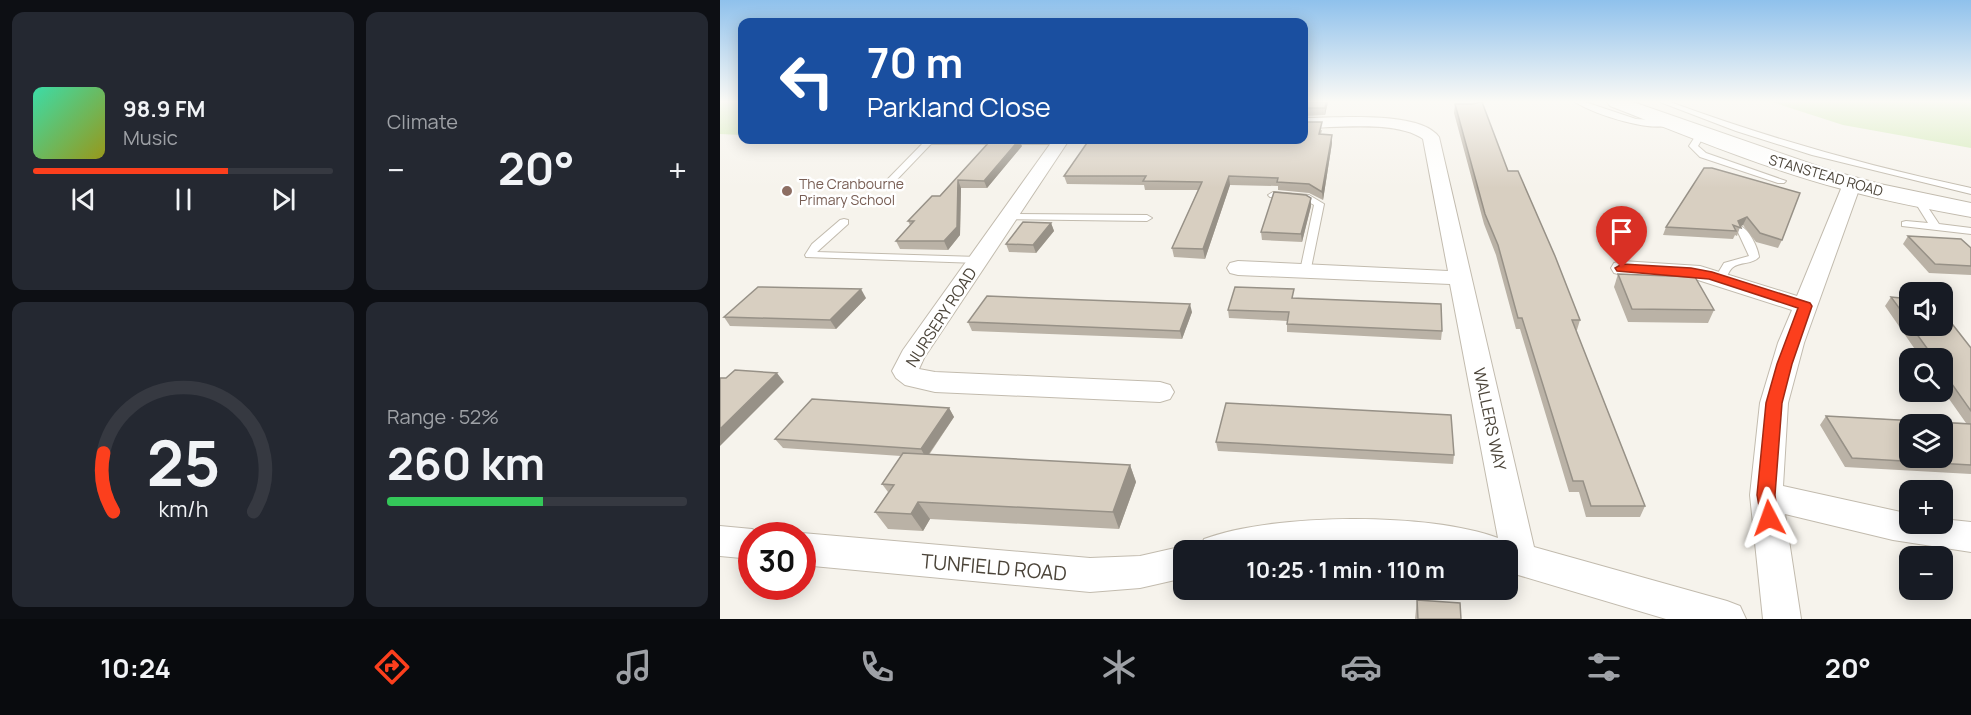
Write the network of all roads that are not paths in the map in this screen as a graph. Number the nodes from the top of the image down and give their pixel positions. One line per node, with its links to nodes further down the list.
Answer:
1 (1422, 131): 25 (street, WALLERS WAY)
2 (1693, 131): 6 (street, STANSTEAD ROAD)
3 (1746, 131): 10 (lane)
4 (925, 144): 9 (lane)
5 (1058, 144): 14 (street, NURSERY ROAD)
6 (1768, 167): 7 (lane); 8 (street, STANSTEAD ROAD)
7 (1781, 181)
8 (1852, 184): 12 (street, STANSTEAD ROAD); 27 (street)
9 (884, 188)
10 (1971, 190)
11 (1273, 195): 24 (lane)
12 (1918, 199): 13 (street, STANSTEAD ROAD); 18 (lane)
13 (1971, 210)
14 (1008, 217): 15 (lane); 21 (street, NURSERY ROAD)
15 (1147, 218)
16 (844, 222): 21 (lane)
17 (1906, 224): 18 (lane)
18 (1935, 226): 20 (lane)
19 (1742, 230): 26 (lane)
20 (1971, 231)
21 (978, 260): 28 (street, NURSERY ROAD)
22 (1238, 268): 24 (street)
23 (1622, 268): 26 (street)
24 (1306, 271): 25 (street)
25 (1461, 278): 33 (street, WALLERS WAY)
26 (1721, 278): 27 (street)
27 (1806, 306): 29 (street)
28 (1160, 392)
29 (1766, 495): 30 (street); 40 (street)
30 (1971, 537)
31 (1271, 540): 32 (street)
32 (1423, 540)
33 (1503, 540)
34 (720, 541): 35 (street)
35 (738, 543)
36 (816, 550): 38 (street, TUNFIELD ROAD)
37 (1518, 559): 39 (street)
38 (1173, 564)
39 (1727, 619)
40 (1782, 619)

